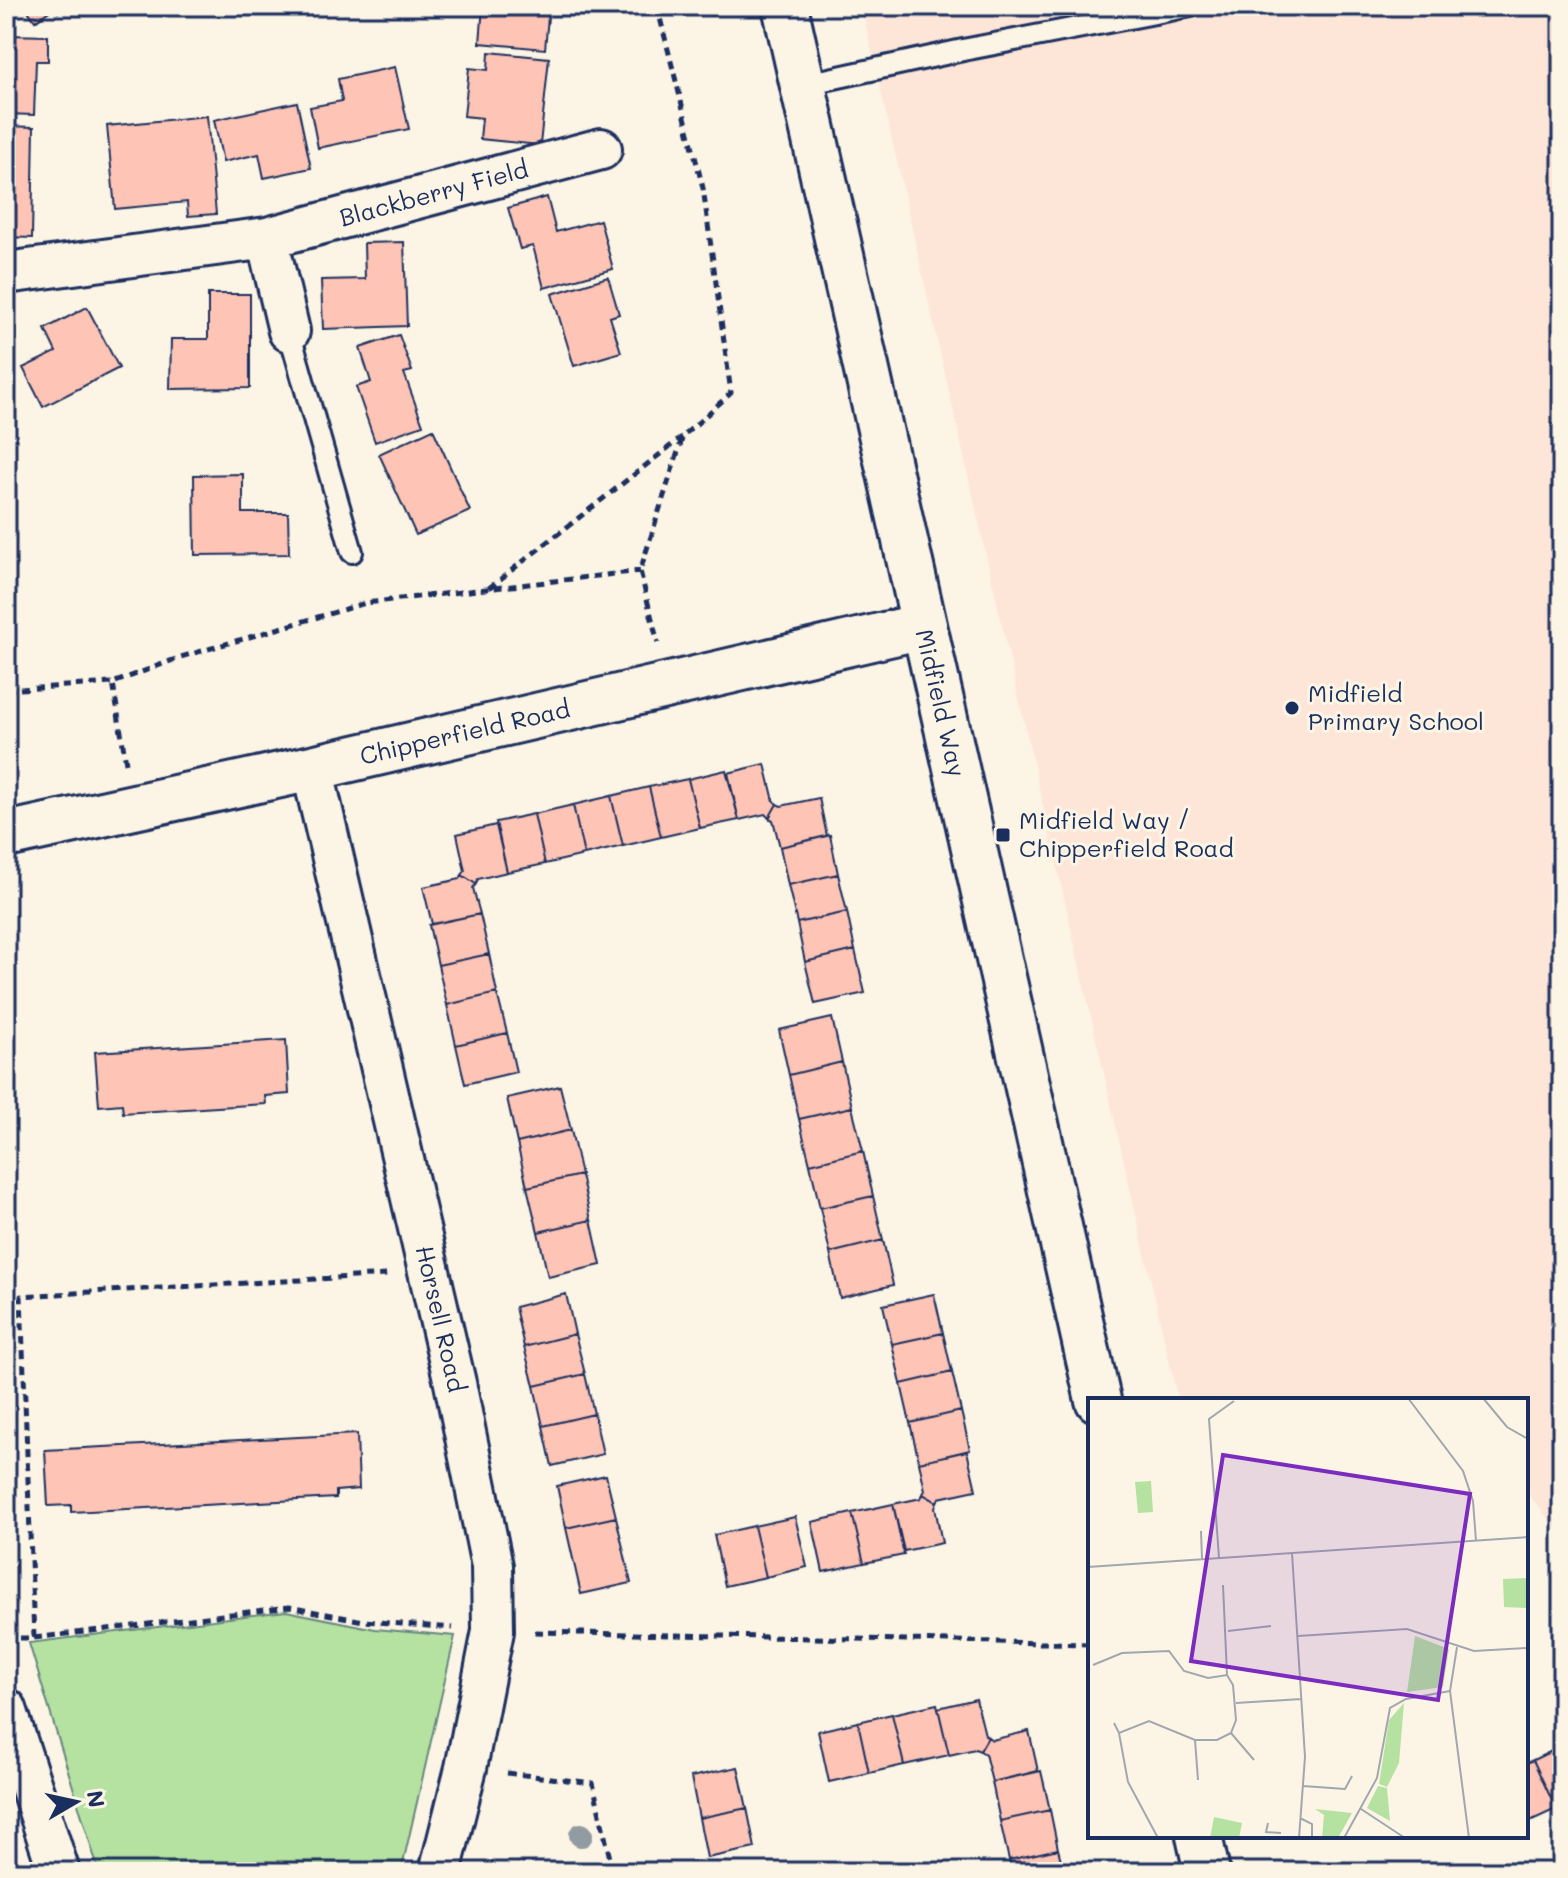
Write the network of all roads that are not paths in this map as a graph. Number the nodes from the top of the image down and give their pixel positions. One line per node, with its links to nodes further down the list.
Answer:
1 (785, 6): 3 (street, Midfield Way)
2 (1191, 6): 3 (lane)
3 (802, 85): 9 (street, Midfield Way)
4 (601, 149): 5 (street, Blackberry Field)
5 (267, 238): 6 (street, Blackberry Field); 7 (street)
6 (6, 273)
7 (289, 331): 8 (lane)
8 (352, 552)
9 (923, 626): 10 (street, Chipperfield Road); 12 (street, Midfield Way)
10 (312, 768): 11 (street, Chipperfield Road); 16 (street, Horsell Road)
11 (6, 835)
12 (1098, 1398)
13 (6, 1709): 15 (street)
14 (1199, 1838): 17 (street)
15 (59, 1872)
16 (440, 1872)
17 (1207, 1872)

